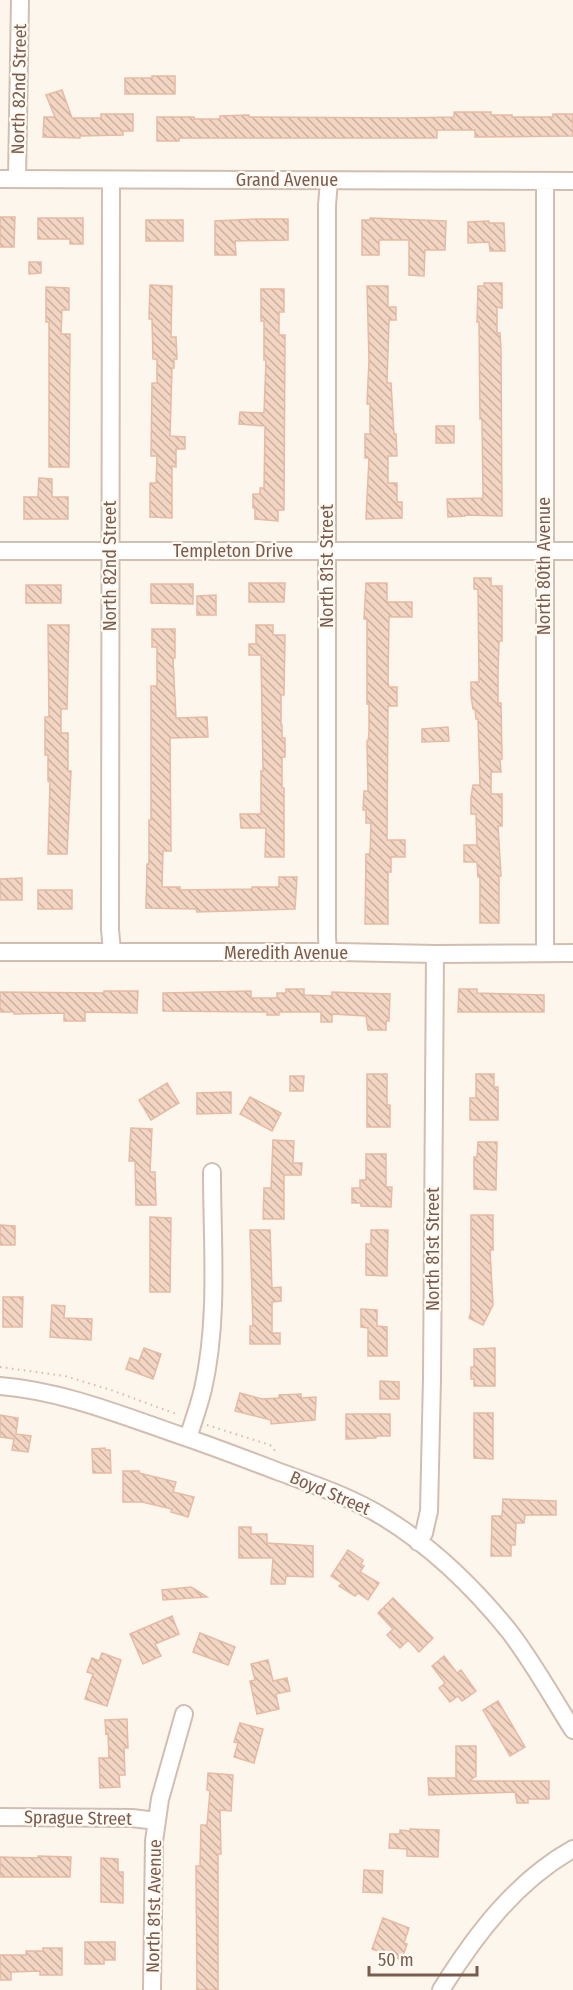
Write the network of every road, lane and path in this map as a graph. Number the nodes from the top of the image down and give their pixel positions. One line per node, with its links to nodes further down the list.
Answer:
1 (20, 0): 3 (street, North 82nd Street)
2 (0, 179): 3 (street, Grand Avenue)
3 (17, 179): 4 (street, Grand Avenue)
4 (111, 181): 5 (street, Grand Avenue); 9 (street, North 82nd Street)
5 (329, 181): 6 (street, Grand Avenue); 10 (street, North 81st Street)
6 (545, 181): 7 (street, Grand Avenue); 11 (street, North 80th Avenue)
7 (573, 181)
8 (0, 551): 9 (street, Templeton Drive)
9 (110, 551): 10 (street, Templeton Drive); 14 (street, North 82nd Street)
10 (327, 551): 11 (street, Templeton Drive); 15 (street, North 81st Street)
11 (544, 551): 12 (street, Templeton Drive); 16 (street, North 80th Avenue)
12 (573, 551)
13 (0, 952): 14 (street, Meredith Avenue)
14 (112, 952): 15 (street, Meredith Avenue)
15 (328, 952): 18 (street, Meredith Avenue)
16 (545, 952): 17 (street, Meredith Avenue); 18 (street, Meredith Avenue)
17 (573, 953)
18 (435, 954): 22 (street, North 81st Street)
19 (212, 1172): 21 (street)
20 (0, 1386): 21 (street, Boyd Street)
21 (188, 1438): 22 (street, Boyd Street)
22 (418, 1542): 24 (street, Boyd Street)
23 (184, 1714): 26 (street, North 81st Avenue)
24 (573, 1730)
25 (0, 1817): 26 (street, Sprague Street)
26 (156, 1821): 28 (street, North 81st Avenue)
27 (573, 1849): 29 (street)
28 (152, 1990)
29 (441, 1990)

